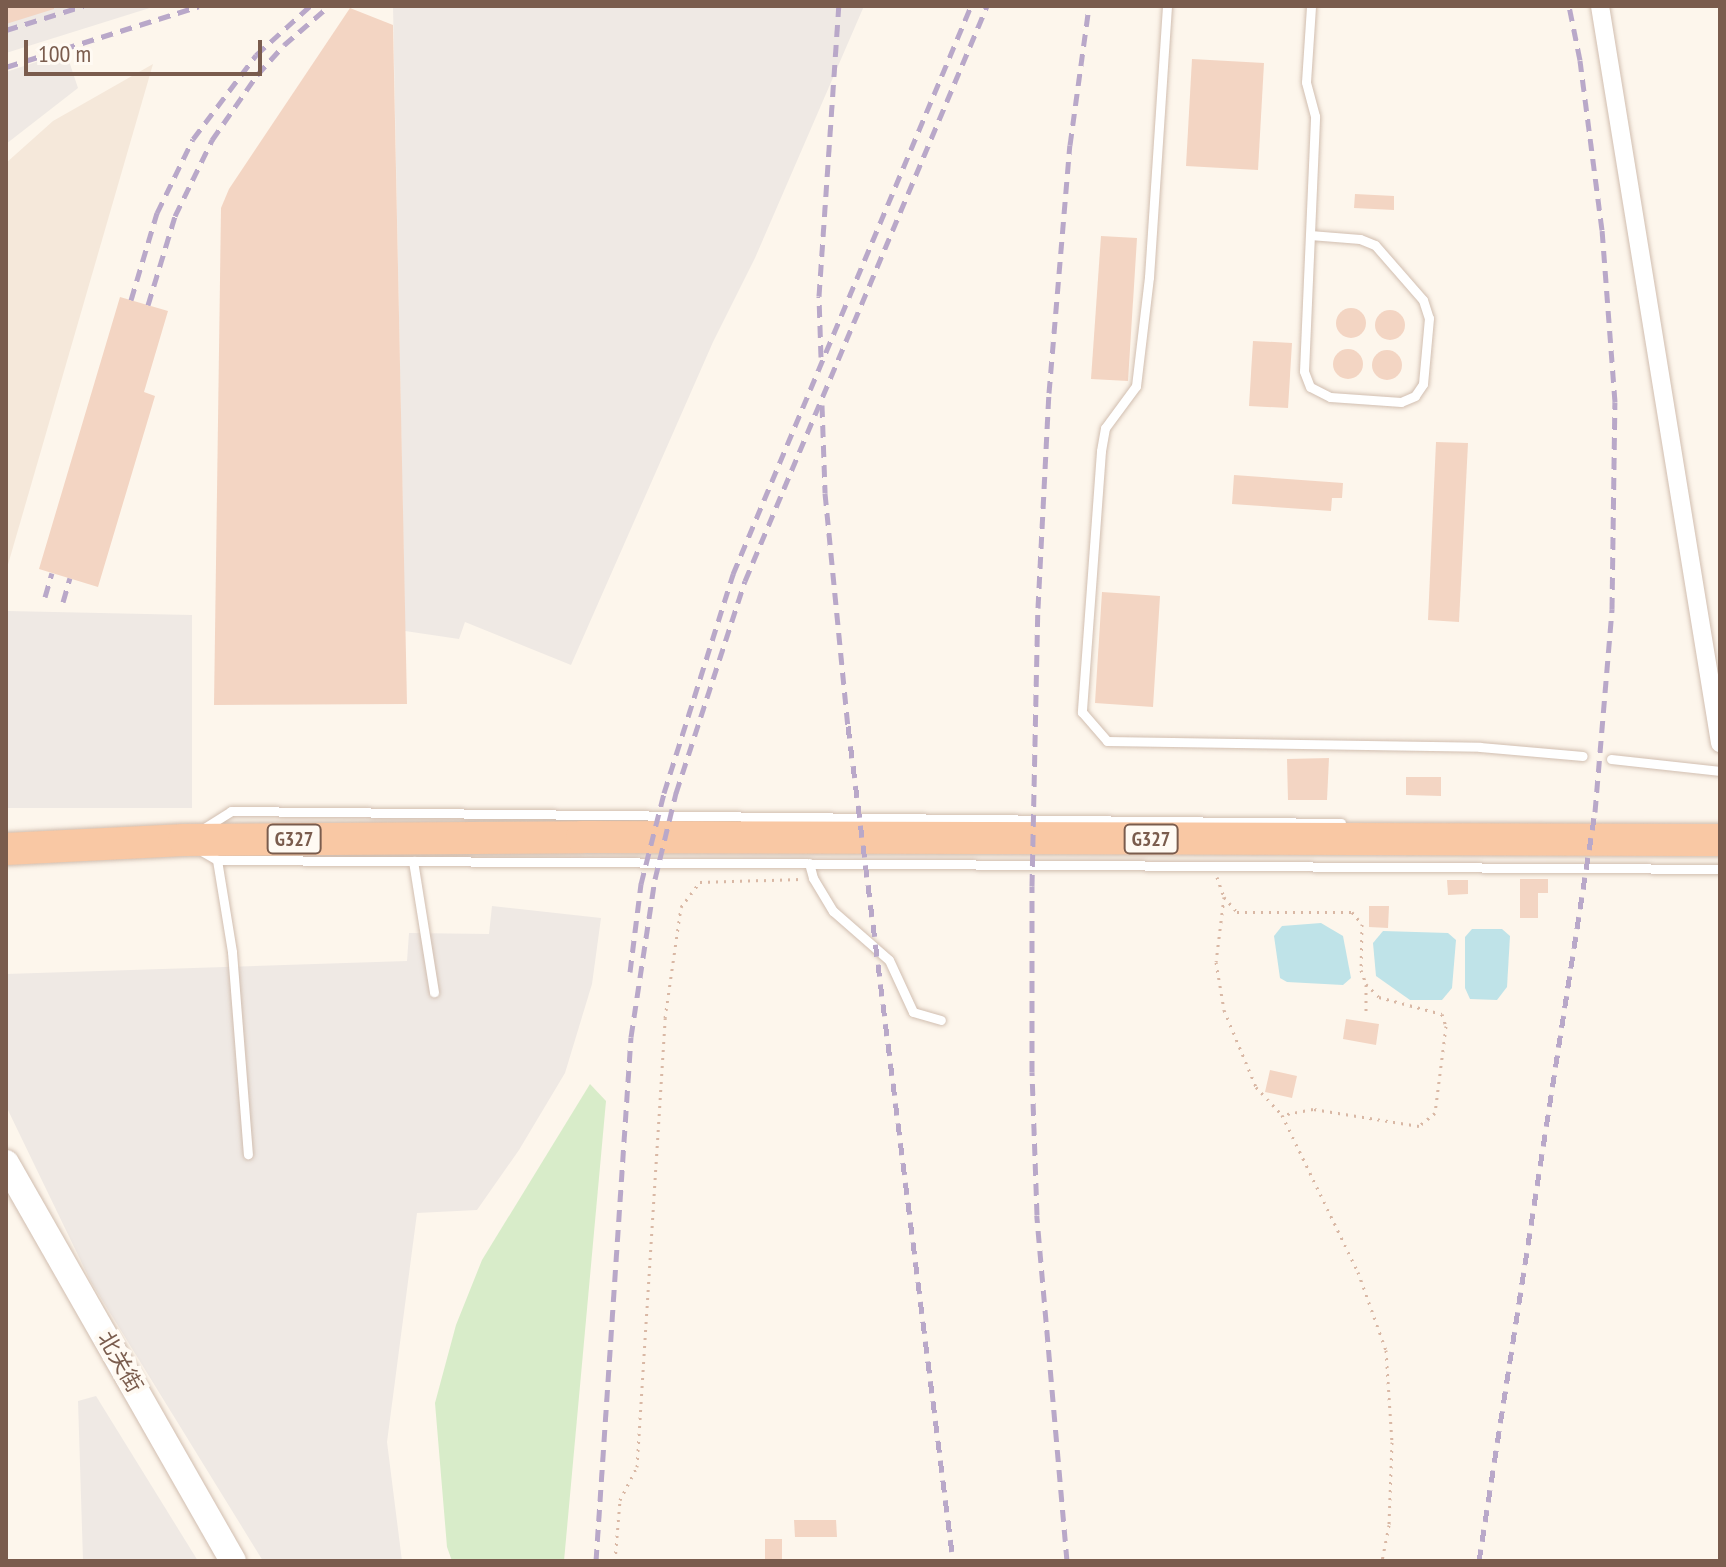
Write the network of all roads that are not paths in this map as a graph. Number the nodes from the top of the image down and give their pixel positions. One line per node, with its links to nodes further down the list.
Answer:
1 (1167, 6): 6 (lane)
2 (1311, 6): 4 (lane)
3 (1600, 6): 5 (street)
4 (1310, 235): 4 (lane)
5 (1720, 743)
6 (1583, 756)
7 (1611, 759): 8 (lane)
8 (1720, 771)
9 (1353, 823): 10 (lane)
10 (184, 840): 11 (highway, G327); 12 (highway, G327); 13 (lane)
11 (1720, 840)
12 (6, 849)
13 (217, 860): 14 (lane); 19 (lane)
14 (413, 861): 15 (lane); 17 (lane)
15 (809, 863): 16 (lane); 18 (lane)
16 (1720, 869)
17 (434, 992)
18 (941, 1020)
19 (248, 1154)
20 (6, 1163): 21 (main road, 北关街)
21 (233, 1561)

